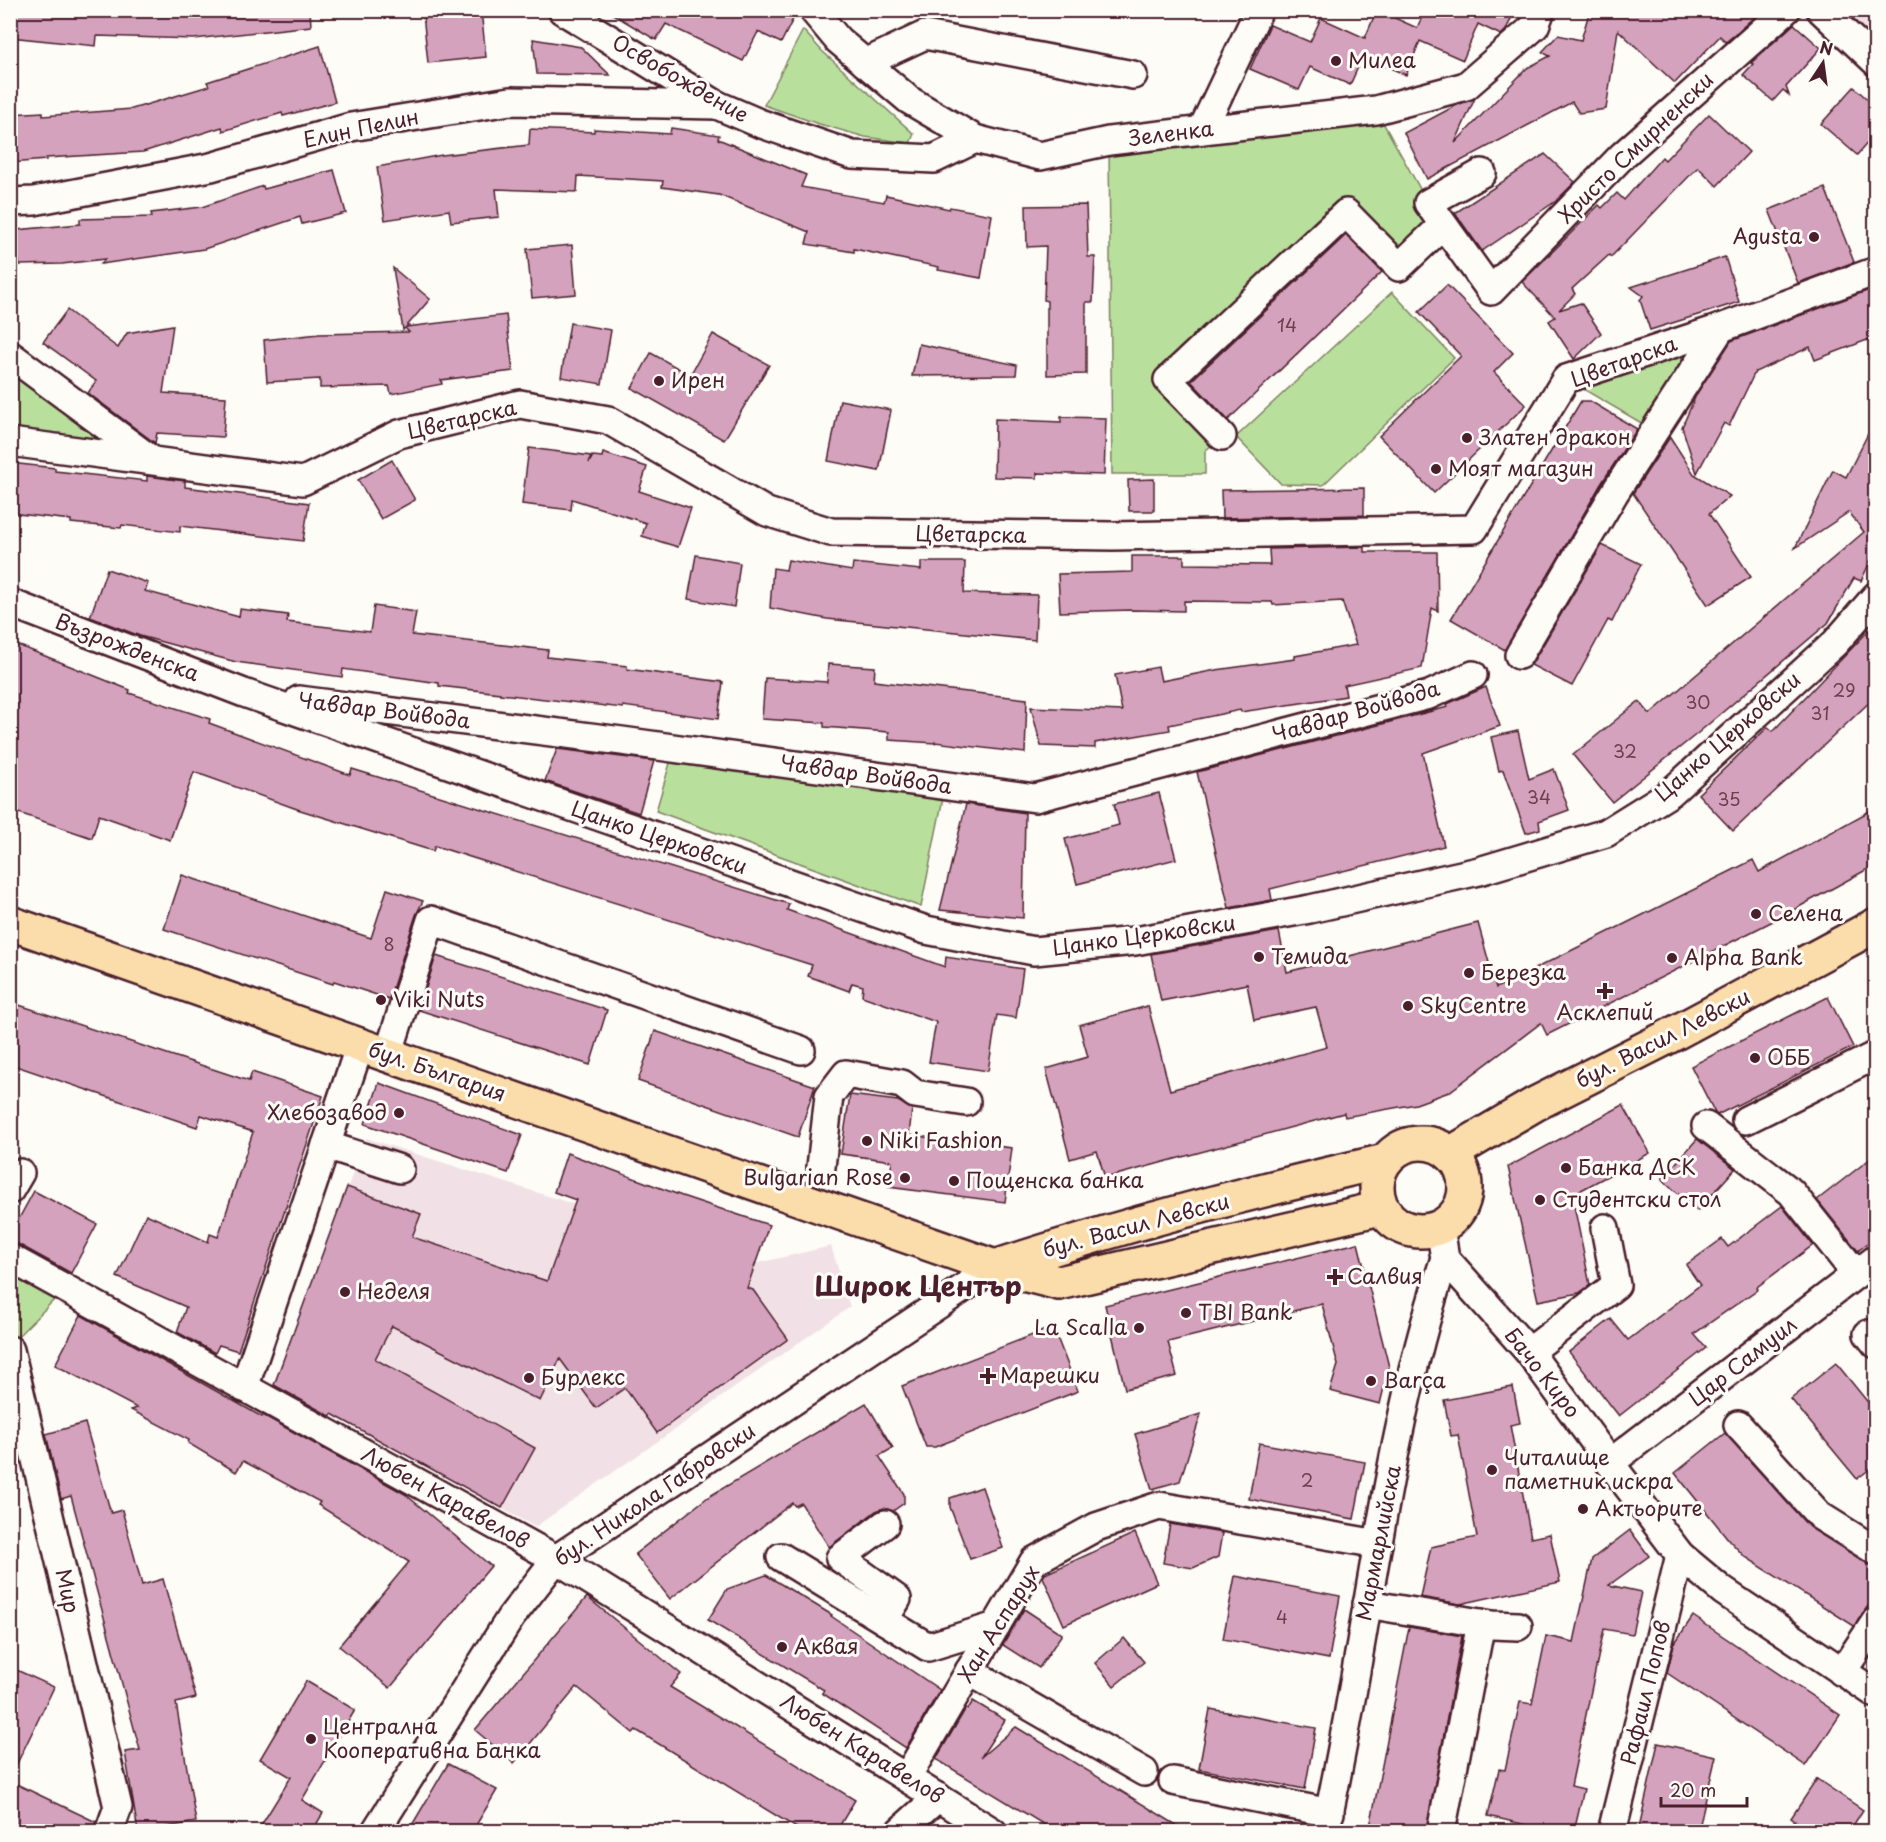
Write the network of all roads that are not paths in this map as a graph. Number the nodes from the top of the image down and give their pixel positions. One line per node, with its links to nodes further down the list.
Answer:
1 (562, 10): 10 (street, Освобождение)
2 (813, 10): 8 (street, Зеленка)
3 (1259, 10): 11 (street)
4 (1542, 10): 11 (street, Зеленка)
5 (1786, 10): 15 (street, Христо Смирненски)
6 (1821, 10): 7 (street)
7 (1875, 62)
8 (865, 63): 9 (street); 12 (street, Зеленка)
9 (1133, 75)
10 (717, 105): 12 (street, Освобождение); 14 (street, Елин Пелин)
11 (1202, 130): 12 (street, Зеленка)
12 (975, 139)
13 (1482, 172): 15 (street)
14 (10, 202)
15 (1443, 225): 19 (street)
16 (1875, 271): 17 (street, Цветарска)
17 (1720, 328): 21 (street, Цветарска); 24 (street)
18 (10, 356): 21 (street)
19 (1222, 436)
20 (10, 442): 21 (street, Цветарска)
21 (153, 461)
22 (1875, 596): 26 (street, Цанко Церковски)
23 (10, 603): 26 (street, Възрожденска)
24 (1519, 655)
25 (1473, 675): 26 (street, Чавдар Войвода)
26 (244, 693)
27 (10, 923): 29 (main road, бул. България)
28 (1875, 925): 36 (main road, бул. Васил Левски)
29 (374, 1050): 30 (street); 35 (street); 44 (main road, бул. България)
30 (801, 1050)
31 (1874, 1058): 33 (street)
32 (966, 1102): 38 (street)
33 (1746, 1120)
34 (1706, 1126): 45 (street)
35 (326, 1145): 39 (street); 48 (street)
36 (1450, 1154): 37 (main road); 42 (main road)
37 (1385, 1161): 40 (main road); 44 (main road, бул. Васил Левски)
38 (821, 1167)
39 (400, 1169)
40 (1381, 1208): 42 (main road); 44 (main road, бул. Васил Левски)
41 (1605, 1228): 47 (street)
42 (1442, 1243): 47 (street, Бачо Киро); 52 (street, Мармарлийска)
43 (10, 1258): 48 (street, Любен Каравелов)
44 (995, 1267): 56 (street, бул. Никола Габровски)
45 (1866, 1267): 50 (street, Цар Самуил)
46 (10, 1350): 71 (street, Мир)
47 (1529, 1352): 50 (street, Бачо Киро)
48 (244, 1388): 56 (street, Любен Каравелов)
49 (1738, 1425): 53 (street)
50 (1610, 1463): 54 (street, Бачо Киро)
51 (885, 1524): 58 (street)
52 (1378, 1544): 57 (street, Мармарлийска); 61 (street, Хан Аспарух)
53 (1875, 1551)
54 (1680, 1555): 64 (street, Бачо Киро); 76 (street, Рафаил Попов)
55 (781, 1557): 58 (street)
56 (555, 1559): 67 (street, Любен Каравелов); 72 (street, бул. Никола Габровски)
57 (1367, 1604): 60 (street); 70 (street, Мармарлийска)
58 (884, 1620): 61 (street)
59 (1875, 1621): 64 (street)
60 (1481, 1623): 62 (street); 75 (street)
61 (996, 1626): 63 (street, Хан Аспарух)
62 (1518, 1626)
63 (969, 1671): 66 (street); 67 (street, Хан Аспарух)
64 (1842, 1672): 65 (street, Бачо Киро)
65 (1875, 1694)
66 (1144, 1772)
67 (906, 1777): 69 (street, Любен Каравелов)
68 (1173, 1781): 70 (street)
69 (939, 1797): 73 (street); 74 (street, Любен Каравелов)
70 (1328, 1822)
71 (109, 1832)
72 (375, 1832)
73 (899, 1832)
74 (993, 1832)
75 (1441, 1832)
76 (1612, 1832)

